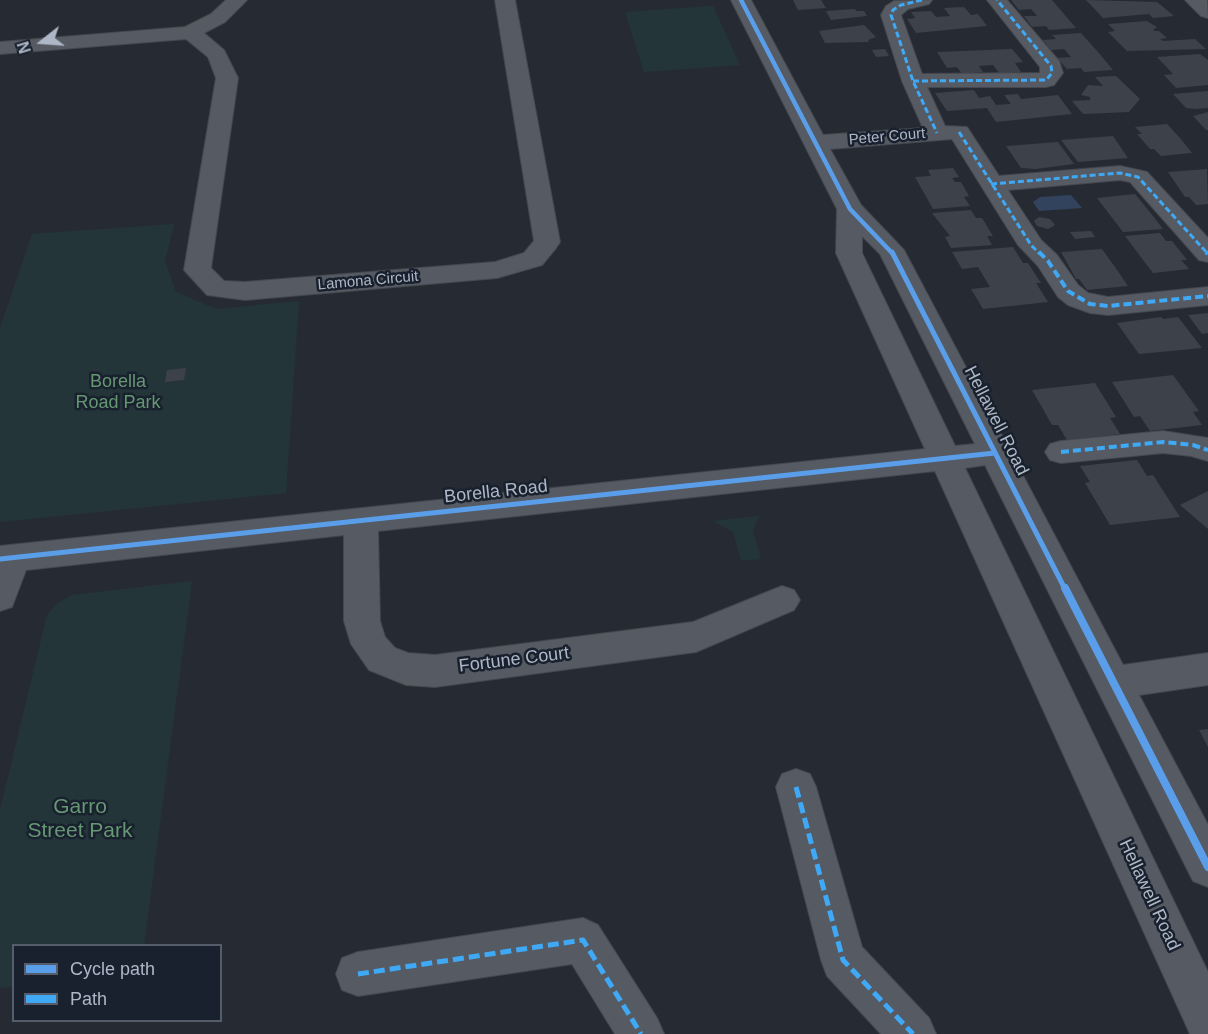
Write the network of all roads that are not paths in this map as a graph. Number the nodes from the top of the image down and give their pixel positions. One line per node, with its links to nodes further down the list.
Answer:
1 (237, 0): 8 (street)
2 (505, 0): 8 (street, Lamona Circuit)
3 (741, 0): 12 (street, Hellawell Road)
4 (922, 0): 10 (street)
5 (997, 0): 10 (street)
6 (1195, 0): 7 (street)
7 (1208, 12)
8 (189, 32): 9 (street)
9 (0, 48)
10 (913, 81): 11 (street)
11 (948, 133): 12 (street, Peter Court); 13 (street)
12 (816, 143): 14 (street, Hellawell Road)
13 (991, 184): 15 (street); 16 (street)
14 (850, 209): 19 (street, Hellawell Road); 20 (street, Hellawell Road)
15 (1208, 254)
16 (1208, 296)
17 (1208, 450): 18 (street)
18 (1061, 452)
19 (995, 453): 20 (street, Borella Road); 26 (street, Hellawell Road)
20 (945, 458): 21 (street, Borella Road); 30 (street, Hellawell Road)
21 (361, 522): 22 (street, Borella Road); 24 (street, Fortune Court)
22 (6, 559): 23 (street)
23 (0, 597)
24 (782, 600)
25 (1208, 669): 26 (street)
26 (1114, 682): 28 (street, Hellawell Road)
27 (796, 787): 32 (street)
28 (1208, 867)
29 (358, 974): 31 (street)
30 (1208, 1022)
31 (641, 1034)
32 (913, 1034)

